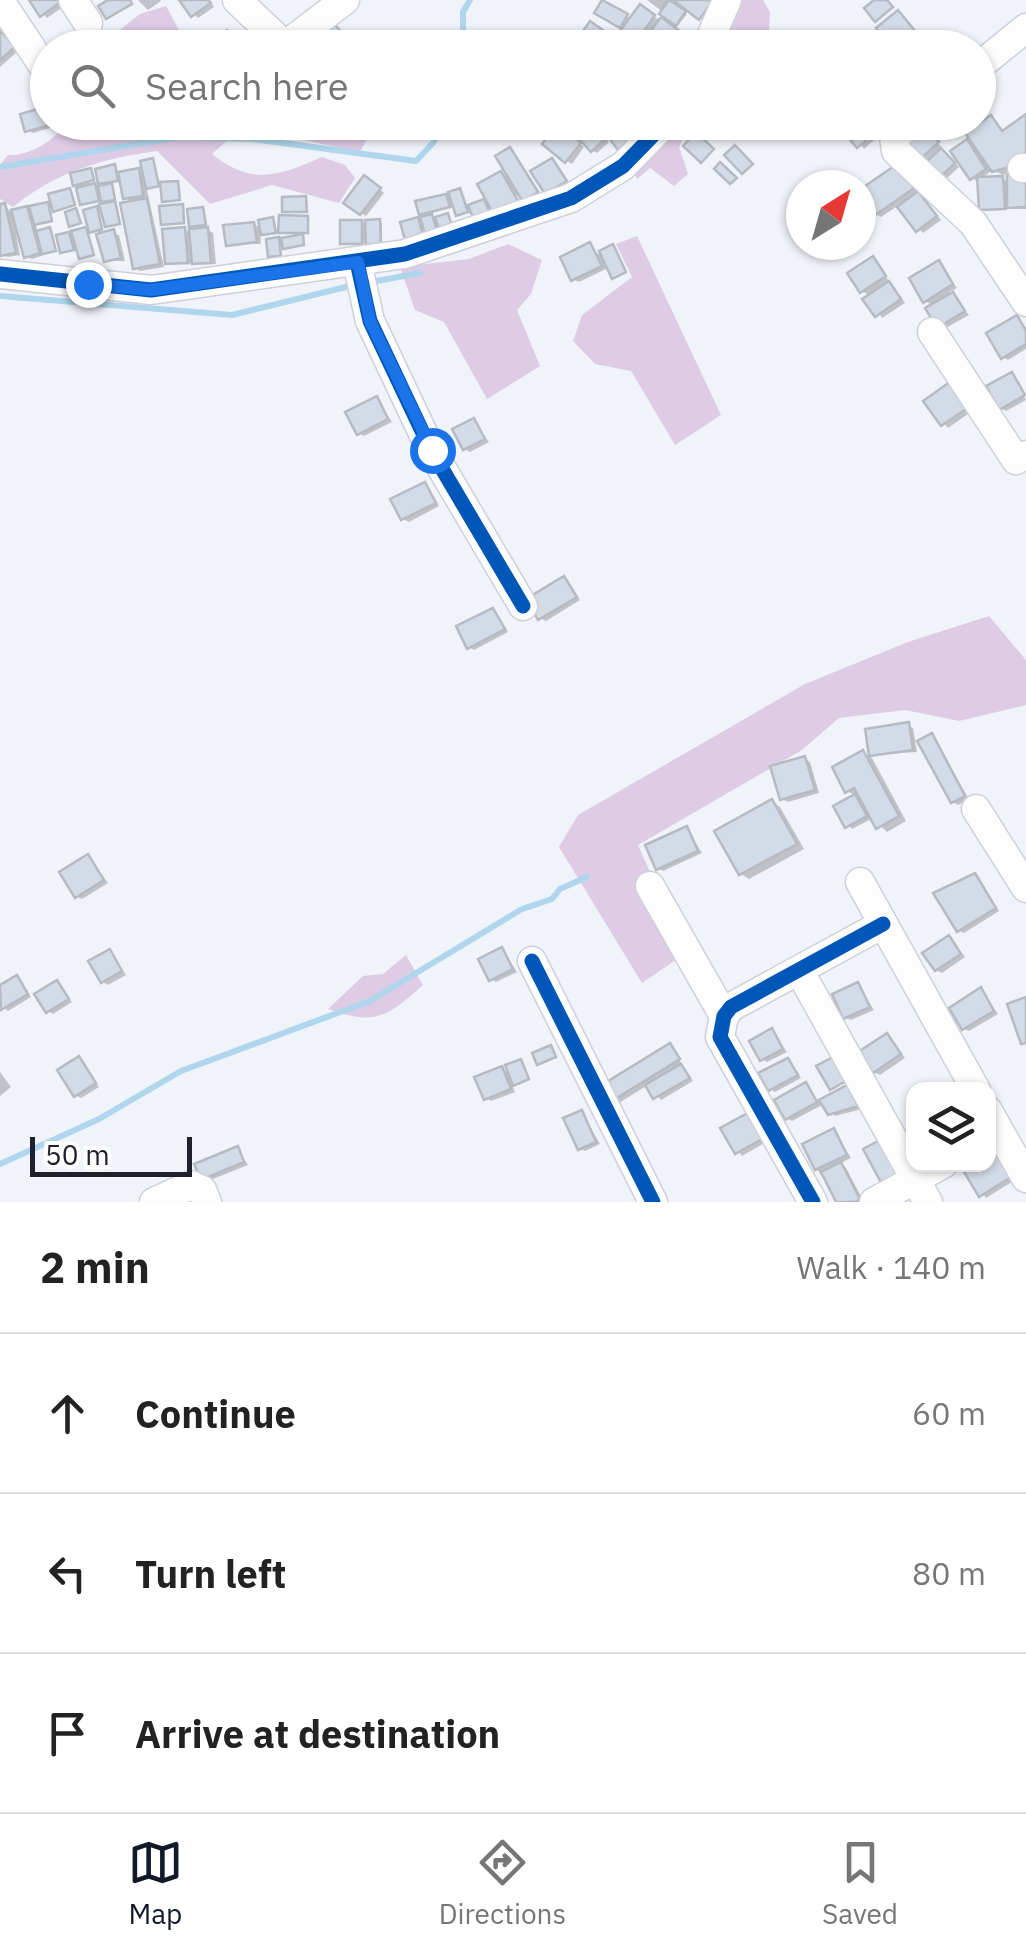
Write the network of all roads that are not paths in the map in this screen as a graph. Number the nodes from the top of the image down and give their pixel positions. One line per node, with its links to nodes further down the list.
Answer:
1 (238, 0): 6 (street)
2 (345, 0): 7 (street)
3 (727, 0): 8 (street)
4 (0, 1): 9 (street)
5 (1026, 28): 10 (street)
6 (269, 30)
7 (306, 30)
8 (714, 30)
9 (30, 46)
10 (996, 53)
11 (648, 140): 13 (street)
12 (894, 140): 14 (street)
13 (358, 262): 15 (street); 19 (street)
14 (1016, 266): 16 (street)
15 (0, 274)
16 (1026, 302)
17 (932, 332): 18 (street)
18 (1023, 463)
19 (523, 606)
20 (976, 809): 23 (street)
21 (860, 882): 24 (street)
22 (650, 886): 27 (street)
23 (1026, 888)
24 (883, 924): 26 (street); 28 (street)
25 (532, 961): 34 (street)
26 (799, 970): 27 (street); 31 (street)
27 (724, 1016): 35 (street)
28 (972, 1082)
29 (996, 1133): 30 (street)
30 (1026, 1178)
31 (922, 1191): 36 (street)
32 (154, 1202): 33 (street)
33 (207, 1202)
34 (653, 1202)
35 (813, 1202)
36 (874, 1202)

